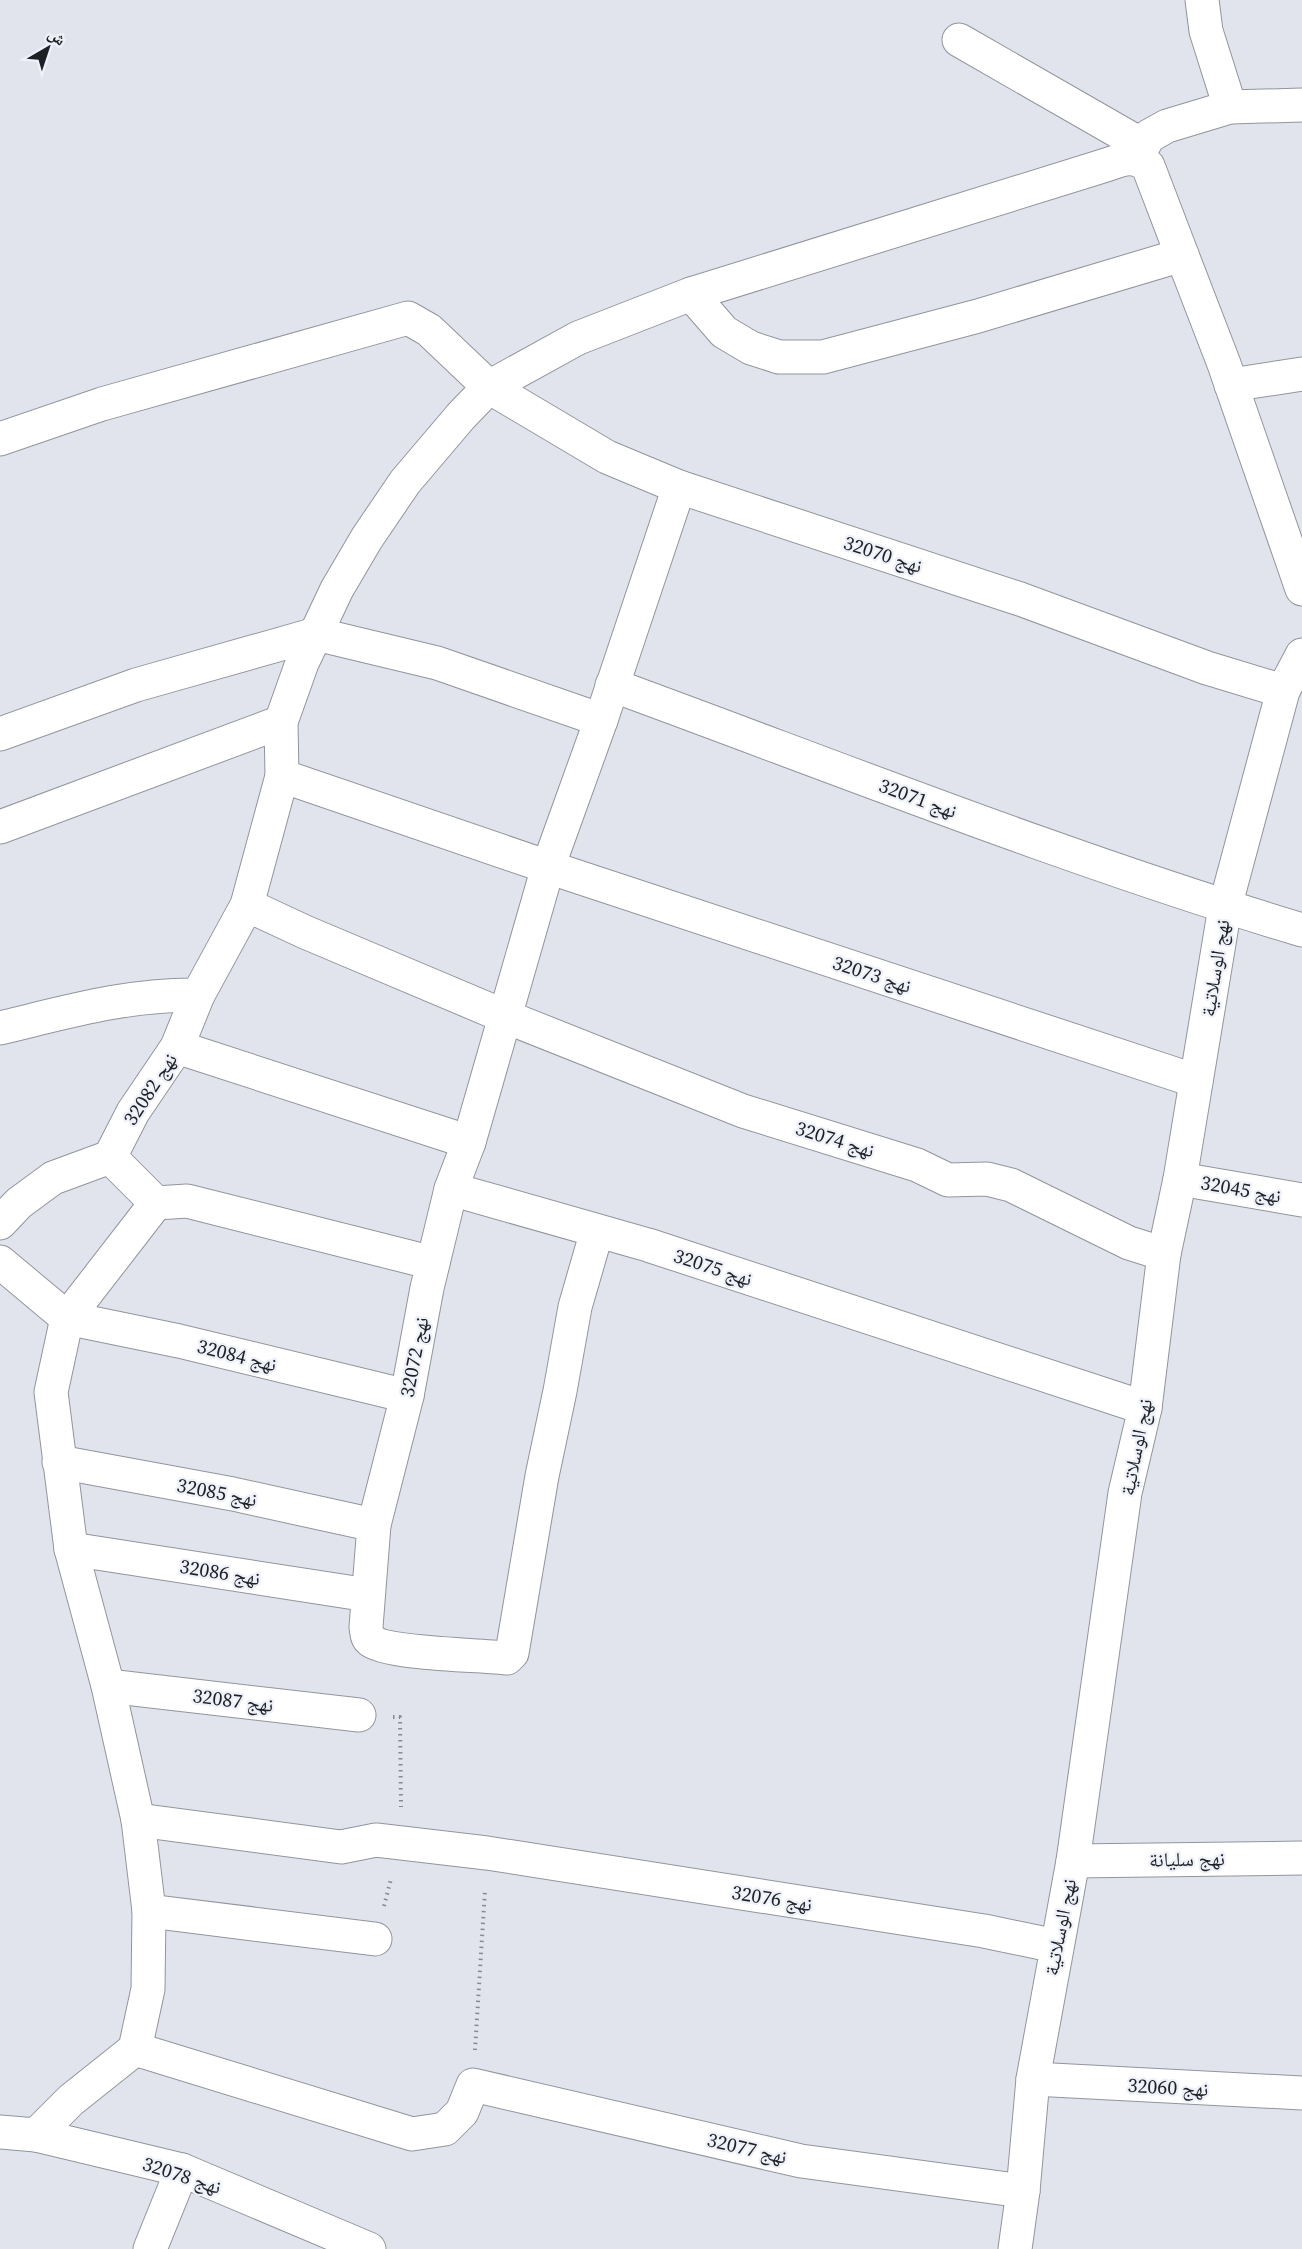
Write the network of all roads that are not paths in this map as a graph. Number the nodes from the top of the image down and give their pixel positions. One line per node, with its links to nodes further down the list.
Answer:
1 (1202, 0): 4 (street)
2 (959, 40): 5 (street)
3 (1302, 105): 4 (street)
4 (1230, 107): 5 (street)
5 (1139, 152): 6 (street); 7 (street)
6 (1182, 255): 7 (street); 9 (street)
7 (692, 294): 10 (street)
8 (1302, 374): 9 (street)
9 (1231, 386): 13 (street)
10 (489, 387): 11 (street, نهج 32070); 12 (street, نهج 32070); 14 (street)
11 (0, 440)
12 (679, 487): 16 (street); 17 (street, نهج 32070)
13 (1302, 590)
14 (316, 634): 18 (street); 19 (street); 20 (street)
15 (1302, 655): 17 (street, نهج الوسلاتية)
16 (612, 685): 18 (street); 25 (street, نهج 32071)
17 (1283, 691): 25 (street, نهج الوسلاتية)
18 (601, 720): 23 (street)
19 (280, 723): 21 (street, نهج 32082); 22 (street)
20 (0, 734)
21 (282, 776): 23 (street, نهج 32073); 24 (street, نهج 32082)
22 (0, 827)
23 (548, 867): 28 (street); 31 (street, نهج 32073)
24 (247, 904): 27 (street, نهج 32082); 28 (street, نهج 32074)
25 (1225, 907): 26 (street, نهج 32071); 31 (street, نهج الوسلاتية)
26 (1302, 930)
27 (198, 995): 29 (street); 30 (street, نهج 32082)
28 (504, 1016): 32 (street); 40 (street, نهج 32074)
29 (0, 1028)
30 (177, 1047): 32 (street); 33 (street, نهج 32082)
31 (1196, 1081): 34 (street, نهج الوسلاتية)
32 (469, 1142): 35 (street)
33 (110, 1156): 37 (street); 38 (street)
34 (1180, 1179): 36 (street, نهج 32045); 40 (street, نهج الوسلاتية)
35 (451, 1189): 39 (street, نهج 32075); 42 (street, نهج 32072)
36 (1302, 1200)
37 (156, 1203): 42 (street); 43 (street)
38 (0, 1223)
39 (597, 1231): 45 (street, نهج 32075); 49 (street, نهج 32072)
40 (1164, 1254): 45 (street, نهج الوسلاتية)
41 (0, 1262): 43 (street)
42 (433, 1263): 44 (street, نهج 32072)
43 (67, 1318): 44 (street, نهج 32084); 46 (street)
44 (407, 1396): 47 (street, نهج 32072)
45 (1145, 1408): 54 (street, نهج الوسلاتية)
46 (59, 1462): 47 (street, نهج 32085); 48 (street)
47 (374, 1525): 49 (street, نهج 32072)
48 (71, 1550): 49 (street, نهج 32086); 50 (street)
49 (368, 1595)
50 (108, 1686): 51 (street, نهج 32087); 52 (street)
51 (359, 1715)
52 (138, 1820): 55 (street); 57 (street, نهج 32076)
53 (1302, 1858): 54 (street, نهج سليانة)
54 (1073, 1860): 57 (street, نهج الوسلاتية)
55 (149, 1911): 56 (street); 58 (street)
56 (375, 1939)
57 (1056, 1946): 59 (street, نهج الوسلاتية)
58 (135, 2049): 62 (street); 64 (street, نهج 32077)
59 (1033, 2079): 60 (street, نهج 32060); 64 (street, نهج الوسلاتية)
60 (1302, 2093)
61 (0, 2132): 62 (street, نهج 32078)
62 (36, 2135): 63 (street, نهج 32078)
63 (182, 2170): 65 (street); 66 (street, نهج 32078)
64 (1023, 2191): 67 (street, نهج الوسلاتية)
65 (150, 2249)
66 (369, 2249)
67 (1015, 2249)

